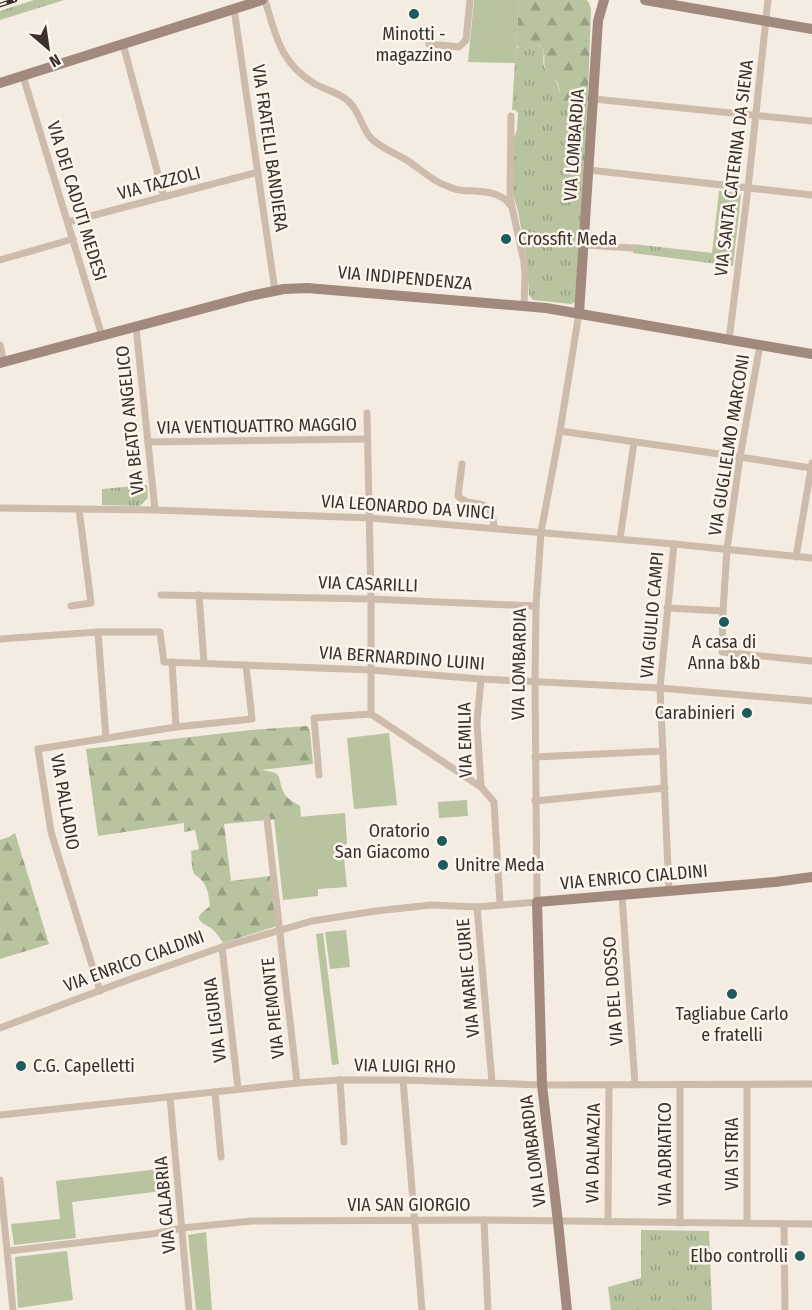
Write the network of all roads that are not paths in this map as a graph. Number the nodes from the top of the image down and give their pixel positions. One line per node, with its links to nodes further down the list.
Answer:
1 (264, 0): 7 (street); 24 (street)
2 (470, 0): 12 (street)
3 (596, 0): 8 (street, VIA LOMBARDIA)
4 (602, 0): 8 (street, VIA LOMBARDIA)
5 (645, 0): 9 (street)
6 (768, 0): 9 (street, VIA SANTA CATERINA DA SIENA)
7 (234, 9): 11 (street); 20 (street, VIA FRATELLI BANDIERA)
8 (598, 21): 15 (street, VIA LOMBARDIA)
9 (766, 21): 10 (street); 16 (street, VIA SANTA CATERINA DA SIENA)
10 (812, 29)
11 (123, 44): 13 (street); 23 (street)
12 (429, 45)
13 (23, 76): 14 (street); 25 (street, VIA DEI CADUTI MEDESI)
14 (0, 83)
15 (594, 99): 16 (street); 19 (street, VIA LOMBARDIA)
16 (756, 115): 18 (street); 21 (street, VIA SANTA CATERINA DA SIENA)
17 (511, 116): 24 (street)
18 (812, 122)
19 (589, 170): 21 (street); 27 (street, VIA LOMBARDIA)
20 (258, 172): 23 (street, VIA TAZZOLI); 30 (street, VIA FRATELLI BANDIERA)
21 (748, 188): 22 (street); 35 (street, VIA SANTA CATERINA DA SIENA)
22 (812, 195)
23 (164, 197): 25 (street, VIA TAZZOLI)
24 (510, 205): 31 (street)
25 (68, 222): 26 (street, VIA DEI CADUTI MEDESI)
26 (73, 239): 29 (street); 34 (street, VIA DEI CADUTI MEDESI)
27 (584, 245): 28 (street); 32 (street, VIA LOMBARDIA)
28 (633, 248)
29 (0, 260)
30 (275, 291): 31 (street, VIA INDIPENDENZA); 33 (street, VIA INDIPENDENZA)
31 (525, 305): 32 (street, VIA INDIPENDENZA)
32 (579, 313): 35 (street, VIA INDIPENDENZA); 41 (street, VIA LOMBARDIA)
33 (136, 327): 34 (street, VIA INDIPENDENZA); 43 (street, VIA BEATO ANGELICO)
34 (102, 336): 39 (street, VIA INDIPENDENZA)
35 (729, 339): 37 (street, VIA INDIPENDENZA)
36 (0, 345): 39 (street)
37 (760, 345): 38 (street, VIA INDIPENDENZA); 45 (street, VIA GUGLIELMO MARCONI)
38 (812, 354)
39 (2, 363)
40 (367, 413): 42 (street)
41 (560, 431): 44 (street); 53 (street, VIA LOMBARDIA)
42 (367, 439): 43 (street, VIA VENTIQUATTRO MAGGIO); 51 (street)
43 (148, 442): 50 (street, VIA BEATO ANGELICO)
44 (634, 442): 45 (street); 54 (street)
45 (740, 457): 47 (street); 56 (street, VIA GUGLIELMO MARCONI)
46 (462, 464): 52 (street)
47 (812, 466): 57 (street)
48 (0, 508): 49 (street, VIA LEONARDO DA VINCI)
49 (79, 510): 50 (street, VIA LEONARDO DA VINCI); 62 (street)
50 (155, 510): 51 (street, VIA LEONARDO DA VINCI)
51 (370, 518): 52 (street, VIA LEONARDO DA VINCI); 61 (street)
52 (494, 528): 53 (street, VIA LEONARDO DA VINCI)
53 (541, 532): 54 (street, VIA LEONARDO DA VINCI); 63 (street, VIA LOMBARDIA)
54 (620, 539): 55 (street, VIA LEONARDO DA VINCI)
55 (674, 544): 56 (street, VIA LEONARDO DA VINCI); 64 (street, VIA GIULIO CAMPI)
56 (727, 549): 57 (street, VIA LEONARDO DA VINCI); 65 (street, VIA GUGLIELMO MARCONI)
57 (796, 557): 58 (street, VIA LEONARDO DA VINCI)
58 (812, 558)
59 (162, 595): 60 (street, VIA CASARILLI)
60 (199, 596): 61 (street, VIA CASARILLI); 70 (street)
61 (371, 599): 63 (street, VIA CASARILLI); 72 (street)
62 (71, 606)
63 (536, 606): 74 (street, VIA LOMBARDIA)
64 (667, 608): 65 (street); 75 (street, VIA GIULIO CAMPI)
65 (723, 611): 68 (street, VIA GUGLIELMO MARCONI)
66 (98, 632): 67 (street); 69 (street); 79 (street)
67 (0, 639)
68 (812, 661)
69 (172, 662): 70 (street, VIA BERNARDINO LUINI); 78 (street)
70 (204, 663): 71 (street, VIA BERNARDINO LUINI)
71 (246, 665): 72 (street, VIA BERNARDINO LUINI); 78 (street)
72 (371, 670): 73 (street, VIA BERNARDINO LUINI); 77 (street)
73 (481, 679): 74 (street, VIA BERNARDINO LUINI); 83 (street, VIA EMILIA)
74 (535, 681): 75 (street, VIA BERNARDINO LUINI); 81 (street, VIA LOMBARDIA)
75 (660, 688): 76 (street, VIA BERNARDINO LUINI); 80 (street, VIA GIULIO CAMPI)
76 (812, 700)
77 (371, 714): 82 (street); 83 (street)
78 (176, 727): 79 (street)
79 (106, 738): 95 (street, VIA PALLADIO)
80 (663, 752): 81 (street); 84 (street, VIA GIULIO CAMPI)
81 (534, 756): 85 (street, VIA LOMBARDIA)
82 (319, 775)
83 (481, 787): 91 (street, VIA EMILIA)
84 (665, 788): 85 (street); 88 (street, VIA GIULIO CAMPI)
85 (535, 801): 90 (street, VIA LOMBARDIA)
86 (267, 819): 93 (street)
87 (812, 877): 88 (street, VIA ENRICO CIALDINI)
88 (669, 891): 89 (street, VIA ENRICO CIALDINI)
89 (622, 895): 90 (street, VIA ENRICO CIALDINI); 104 (street, VIA DEL DOSSO)
90 (537, 902): 91 (street, VIA ENRICO CIALDINI); 102 (street, VIA LOMBARDIA)
91 (500, 904): 92 (street, VIA ENRICO CIALDINI)
92 (477, 907): 93 (street, VIA ENRICO CIALDINI); 99 (street, VIA MARIE CURIE)
93 (280, 930): 94 (street, VIA ENRICO CIALDINI); 100 (street, VIA PIEMONTE)
94 (222, 947): 95 (street, VIA ENRICO CIALDINI); 107 (street, VIA LIGURIA)
95 (100, 991): 96 (street, VIA ENRICO CIALDINI)
96 (0, 1028)
97 (340, 1080): 98 (street, VIA LUIGI RHO); 100 (street, VIA LUIGI RHO); 111 (street)
98 (403, 1080): 99 (street, VIA LUIGI RHO); 114 (street)
99 (492, 1082): 102 (street, VIA LUIGI RHO)
100 (297, 1083): 107 (street, VIA LUIGI RHO)
101 (812, 1084): 106 (street, VIA LUIGI RHO)
102 (542, 1085): 103 (street, VIA LUIGI RHO); 116 (street, VIA LOMBARDIA)
103 (609, 1085): 104 (street, VIA LUIGI RHO); 117 (street, VIA DALMAZIA)
104 (635, 1085): 105 (street, VIA LUIGI RHO)
105 (680, 1085): 106 (street, VIA LUIGI RHO); 118 (street, VIA ADRIATICO)
106 (747, 1085): 119 (street, VIA ISTRIA)
107 (238, 1089): 108 (street, VIA LUIGI RHO)
108 (215, 1092): 109 (street, VIA LUIGI RHO); 112 (street)
109 (170, 1096): 110 (street, VIA LUIGI RHO); 122 (street, VIA CALABRIA)
110 (0, 1115)
111 (344, 1142)
112 (221, 1157)
113 (0, 1180): 123 (street)
114 (415, 1220): 115 (street, VIA SAN GIORGIO); 122 (street, VIA SAN GIORGIO); 126 (street)
115 (484, 1220): 116 (street, VIA SAN GIORGIO); 127 (street)
116 (558, 1222): 117 (street, VIA SAN GIORGIO); 128 (street, VIA LOMBARDIA)
117 (608, 1222): 118 (street, VIA SAN GIORGIO)
118 (680, 1223): 119 (street, VIA SAN GIORGIO)
119 (747, 1223): 120 (street, VIA SAN GIORGIO)
120 (784, 1224): 121 (street, VIA SAN GIORGIO); 129 (street)
121 (812, 1224)
122 (182, 1228): 123 (street, VIA SAN GIORGIO); 125 (street, VIA CALABRIA)
123 (8, 1251): 124 (street)
124 (13, 1310)
125 (189, 1310)
126 (422, 1310)
127 (488, 1310)
128 (567, 1310)
129 (785, 1310)

